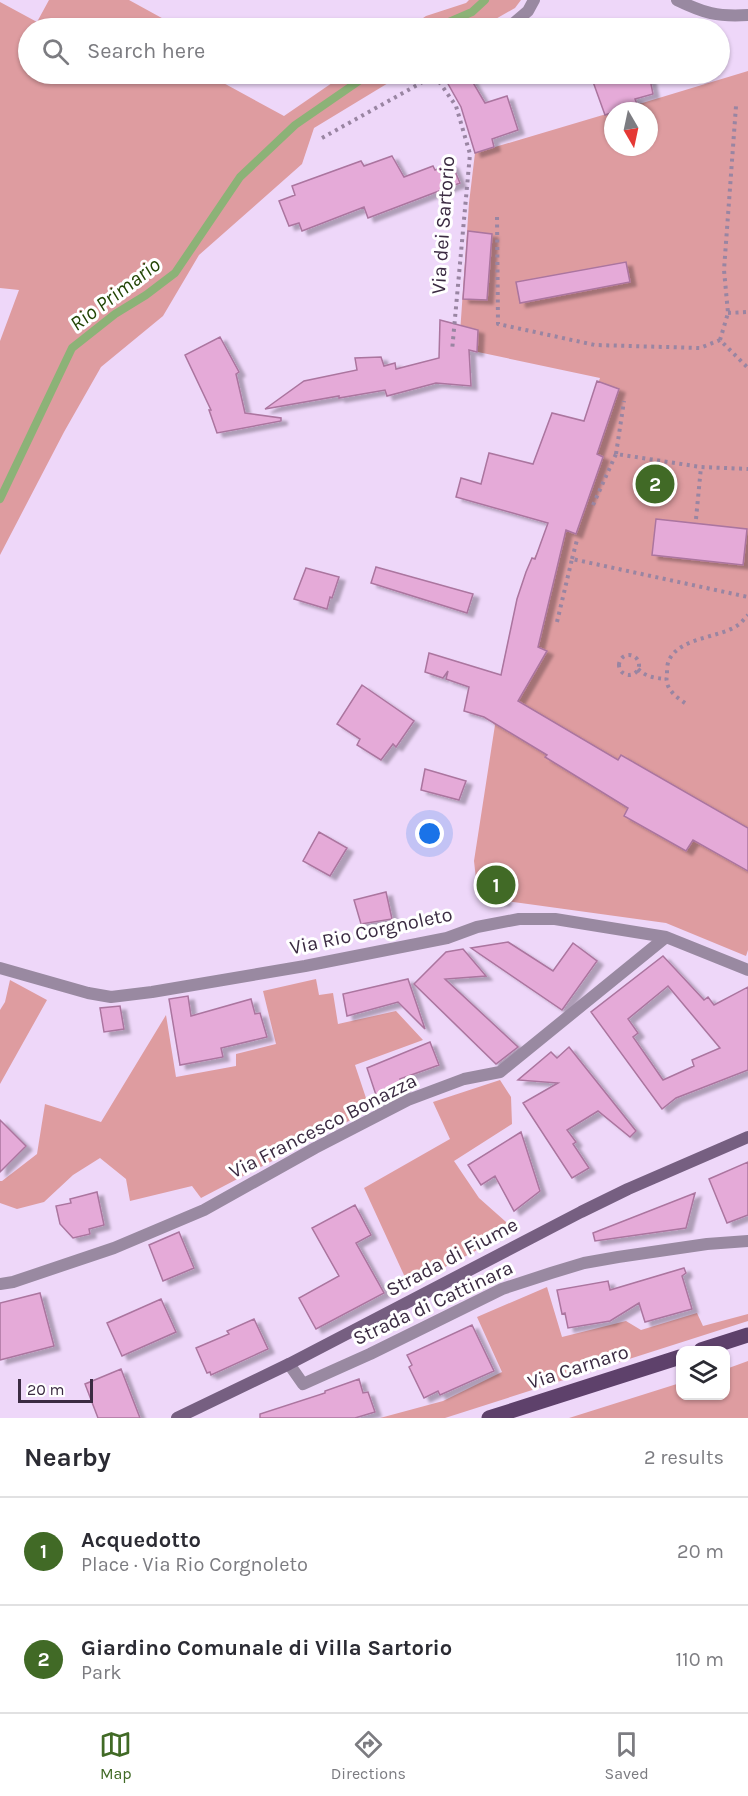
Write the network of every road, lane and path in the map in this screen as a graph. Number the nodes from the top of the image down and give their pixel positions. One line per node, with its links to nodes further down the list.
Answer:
1 (534, 0): 4 (street)
2 (676, 0): 3 (street)
3 (748, 15)
4 (520, 18)
5 (420, 84): 8 (path, Via dei Sartorio)
6 (441, 84): 13 (path, Via dei Sartorio)
7 (736, 106): 11 (path)
8 (322, 138)
9 (497, 217): 12 (path)
10 (748, 312): 11 (path)
11 (728, 313): 12 (path)
12 (720, 340): 14 (path)
13 (452, 351)
14 (748, 368)
15 (624, 401): 16 (path)
16 (616, 454): 17 (path); 19 (path)
17 (701, 467): 18 (path); 20 (path)
18 (748, 469)
19 (593, 505)
20 (696, 519)
21 (577, 540): 22 (path)
22 (572, 559): 23 (path); 25 (path)
23 (748, 597)
24 (748, 615): 27 (path)
25 (557, 622)
26 (638, 669): 26 (path); 27 (path)
27 (666, 679): 28 (path)
28 (685, 704)
29 (666, 937): 30 (street, Via Rio Corgnoleto); 31 (street, Via Rio Corgnoleto); 34 (street, Via Francesco Bonazza)
30 (0, 968)
31 (748, 970)
32 (748, 1137): 38 (main road, Strada di Fiume)
33 (748, 1241): 38 (street, Strada di Cattinara)
34 (0, 1284)
35 (748, 1335): 36 (main road)
36 (714, 1346)
37 (676, 1359): 40 (main road, Via Carnaro)
38 (289, 1364): 39 (main road, Strada di Fiume)
39 (177, 1418)
40 (489, 1418)

